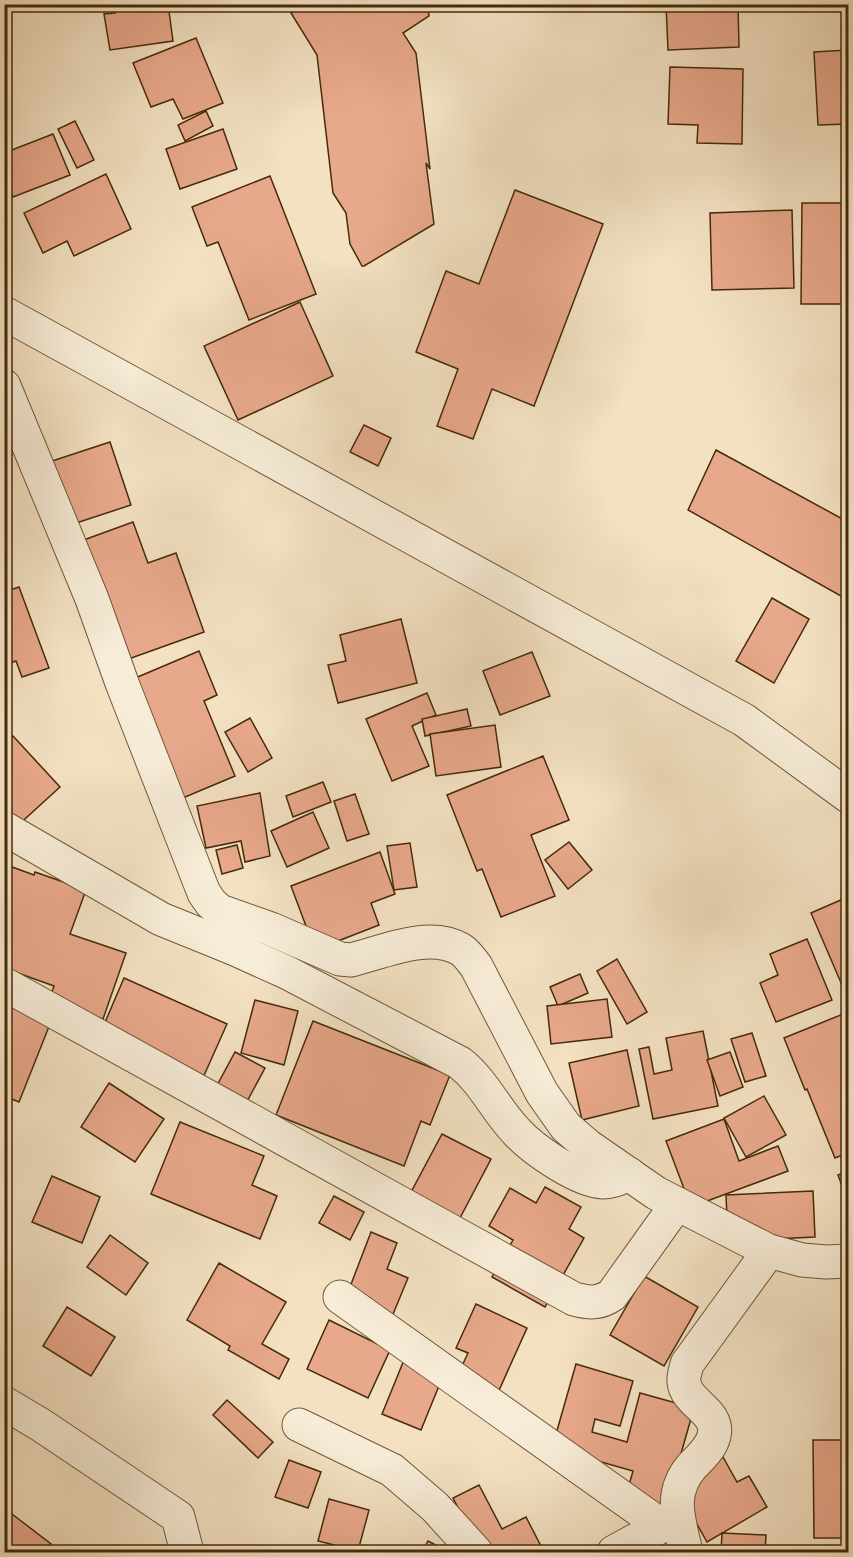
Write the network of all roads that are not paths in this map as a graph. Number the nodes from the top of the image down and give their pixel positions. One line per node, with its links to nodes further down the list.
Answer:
1 (4, 313): 3 (street)
2 (4, 386): 6 (street)
3 (849, 796)
4 (4, 828): 6 (street)
5 (4, 984): 7 (street)
6 (629, 1174): 7 (street)
7 (677, 1204): 8 (street)
8 (769, 1251): 9 (street); 13 (street)
9 (849, 1261)
10 (340, 1297): 13 (street)
11 (4, 1403): 14 (street)
12 (299, 1425): 15 (street)
13 (670, 1522): 16 (street); 17 (street)
14 (187, 1552)
15 (476, 1552)
16 (614, 1552)
17 (686, 1552)

